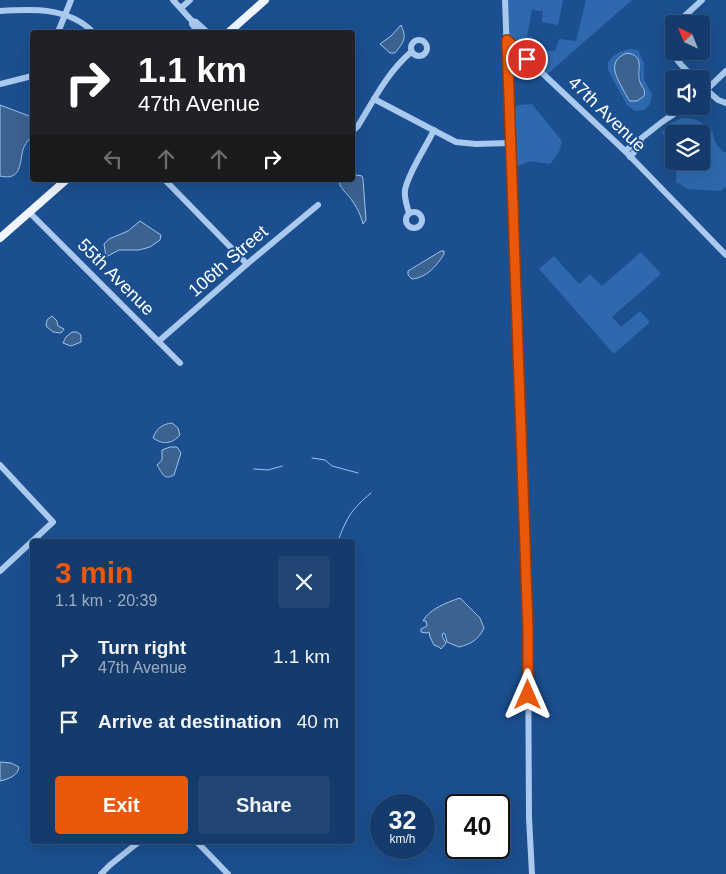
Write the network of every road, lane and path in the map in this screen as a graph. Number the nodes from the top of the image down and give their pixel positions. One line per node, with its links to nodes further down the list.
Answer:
1 (71, 0): 9 (street)
2 (173, 0): 7 (street)
3 (190, 0): 7 (street)
4 (265, 0): 16 (main road)
5 (505, 0): 17 (street)
6 (702, 0): 10 (street)
7 (181, 8): 11 (street)
8 (0, 11): 9 (street)
9 (65, 15): 12 (street); 13 (street)
10 (686, 15)
11 (192, 21): 14 (street); 15 (street)
12 (59, 30)
13 (90, 30)
14 (196, 30)
15 (205, 30)
16 (231, 30)
17 (507, 40): 32 (street); 33 (street, 47th Avenue)
18 (412, 52): 26 (street)
19 (677, 60): 20 (street)
20 (686, 70)
21 (726, 71): 24 (street)
22 (30, 76): 23 (street)
23 (0, 84)
24 (710, 87)
25 (710, 96): 27 (street)
26 (374, 99): 29 (street); 30 (street)
27 (726, 103)
28 (672, 115): 31 (street)
29 (355, 129)
30 (434, 130): 32 (street); 39 (street)
31 (641, 140): 33 (street); 34 (street)
32 (511, 143): 53 (street)
33 (625, 152): 34 (street, 47th Avenue)
34 (630, 157): 41 (street, 47th Avenue)
35 (64, 182): 38 (main road)
36 (167, 182): 42 (street)
37 (318, 205): 42 (street, 106th Street)
38 (30, 212): 40 (main road); 43 (street, 55th Avenue)
39 (410, 213)
40 (0, 238)
41 (726, 255)
42 (248, 264): 43 (street, 106th Street)
43 (159, 341): 44 (street, 55th Avenue)
44 (180, 363)
45 (0, 465): 46 (street)
46 (35, 539)
47 (30, 543): 48 (street)
48 (0, 571)
49 (136, 844): 51 (street)
50 (199, 844): 52 (street)
51 (101, 874)
52 (228, 874)
53 (532, 874)

